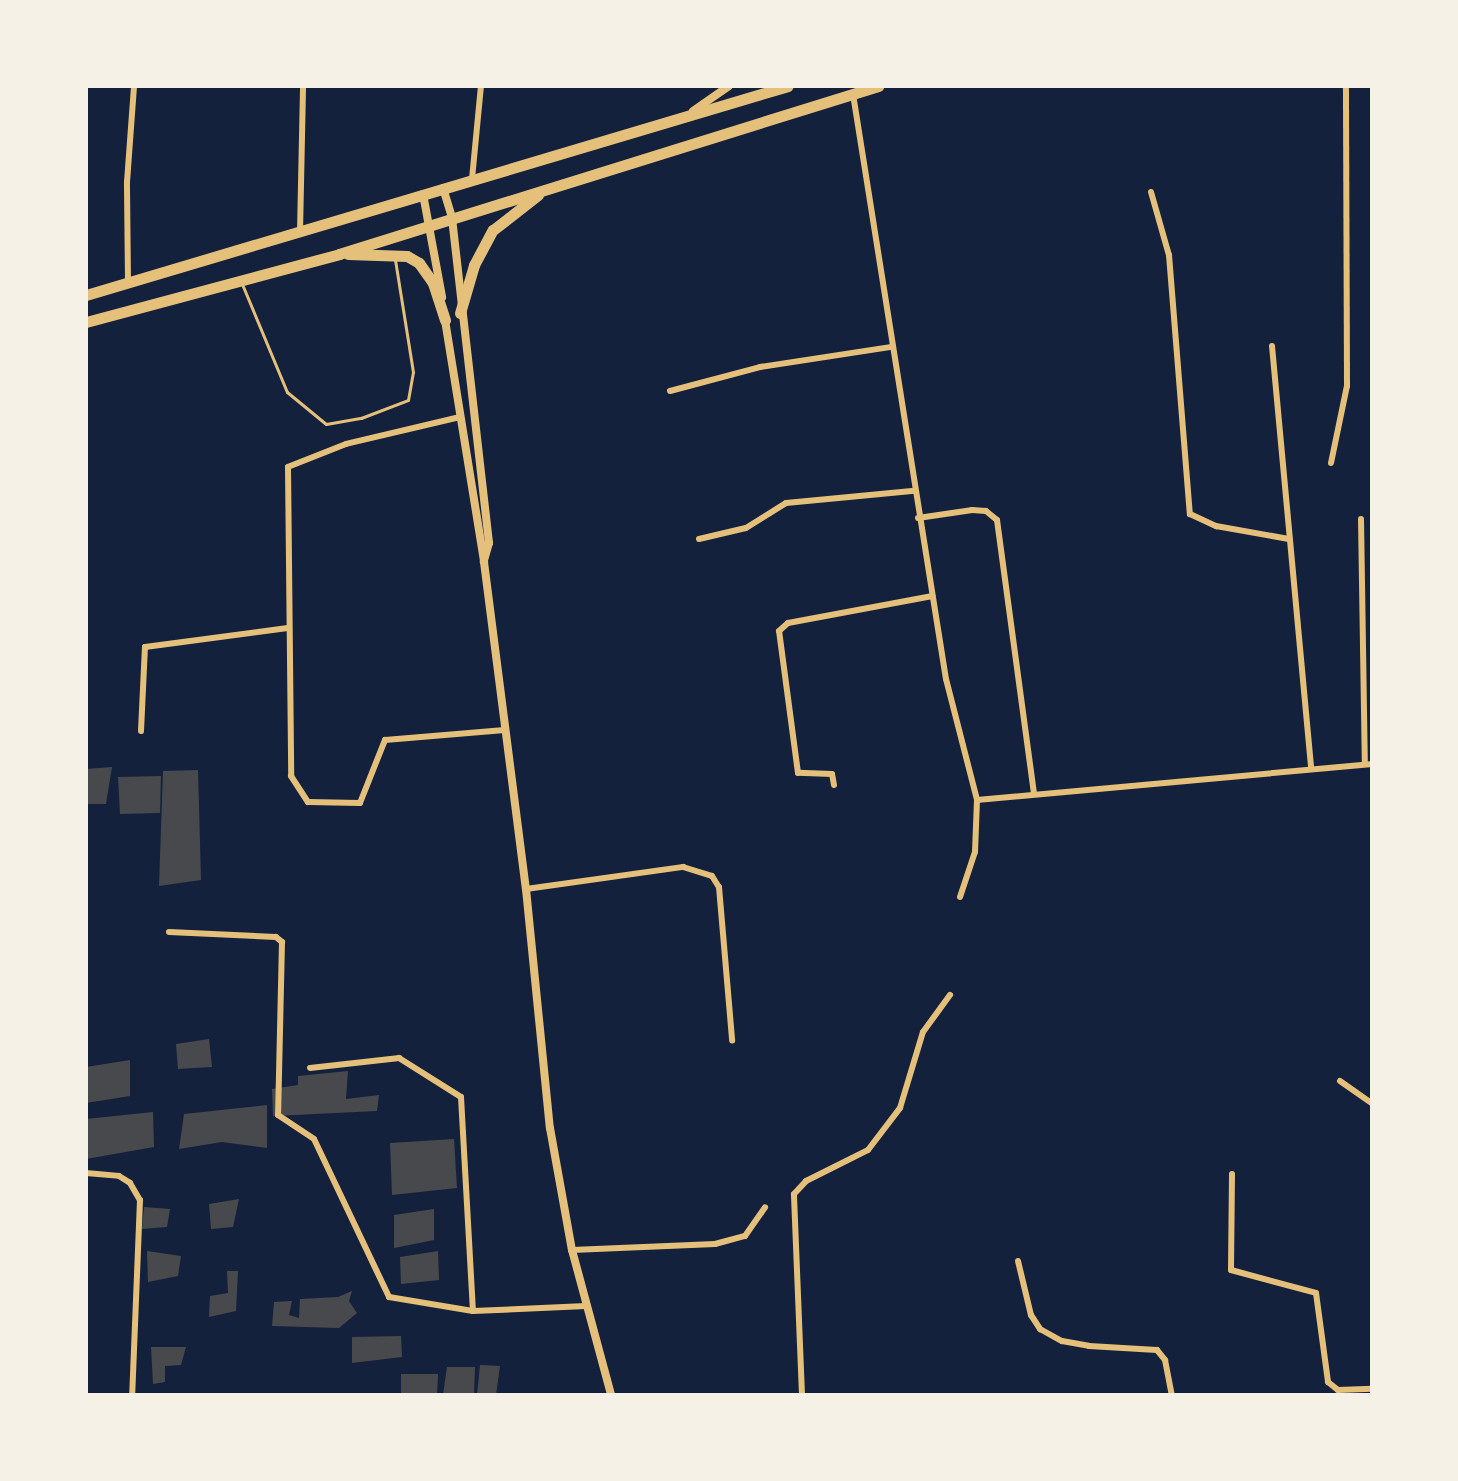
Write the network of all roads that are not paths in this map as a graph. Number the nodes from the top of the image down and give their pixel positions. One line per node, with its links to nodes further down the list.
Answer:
1 (134, 86): 21 (street)
2 (303, 86): 17 (street)
3 (481, 86): 10 (street)
4 (729, 86): 9 (street)
5 (788, 86): 9 (highway)
6 (878, 86): 8 (highway)
7 (1346, 86): 30 (street)
8 (853, 94): 12 (highway); 27 (street)
9 (677, 121): 10 (highway)
10 (472, 179): 11 (highway)
11 (443, 188): 14 (highway); 15 (street)
12 (548, 189): 15 (highway); 23 (highway)
13 (1151, 192): 35 (street)
14 (423, 194): 16 (street); 17 (highway)
15 (452, 218): 16 (highway); 23 (street)
16 (431, 224): 18 (highway); 24 (street)
17 (300, 232): 21 (highway)
18 (339, 254): 19 (highway); 20 (highway)
19 (394, 254): 20 (lane); 24 (highway)
20 (241, 280): 25 (highway)
21 (128, 283): 22 (highway)
22 (86, 295)
23 (460, 313): 36 (street)
24 (445, 320): 29 (street)
25 (86, 322)
26 (1272, 346): 35 (street)
27 (891, 347): 28 (street); 31 (street)
28 (670, 391)
29 (460, 417): 36 (street); 38 (street)
30 (1331, 463)
31 (914, 491): 32 (street); 34 (street)
32 (918, 518): 37 (street); 44 (street)
33 (1361, 519): 41 (street)
34 (699, 539)
35 (1289, 539): 42 (street)
36 (484, 562): 39 (street)
37 (932, 596): 43 (street); 45 (street)
38 (288, 628): 39 (street); 40 (street)
39 (505, 730): 46 (street)
40 (141, 731)
41 (1369, 764): 42 (street)
42 (1311, 768): 44 (street)
43 (834, 785)
44 (1034, 794): 45 (street)
45 (977, 800): 47 (street)
46 (526, 889): 50 (street); 57 (street)
47 (960, 897)
48 (169, 932): 60 (street)
49 (950, 995): 64 (street)
50 (732, 1040)
51 (310, 1068): 60 (street)
52 (1340, 1081): 53 (street)
53 (1372, 1103)
54 (86, 1173): 62 (street)
55 (1232, 1174): 61 (street)
56 (765, 1207): 57 (street)
57 (572, 1250): 59 (street)
58 (1018, 1261): 65 (street)
59 (586, 1306): 60 (street); 63 (street)
60 (473, 1311)
61 (1372, 1389)
62 (132, 1395)
63 (611, 1395)
64 (802, 1395)
65 (1172, 1395)

